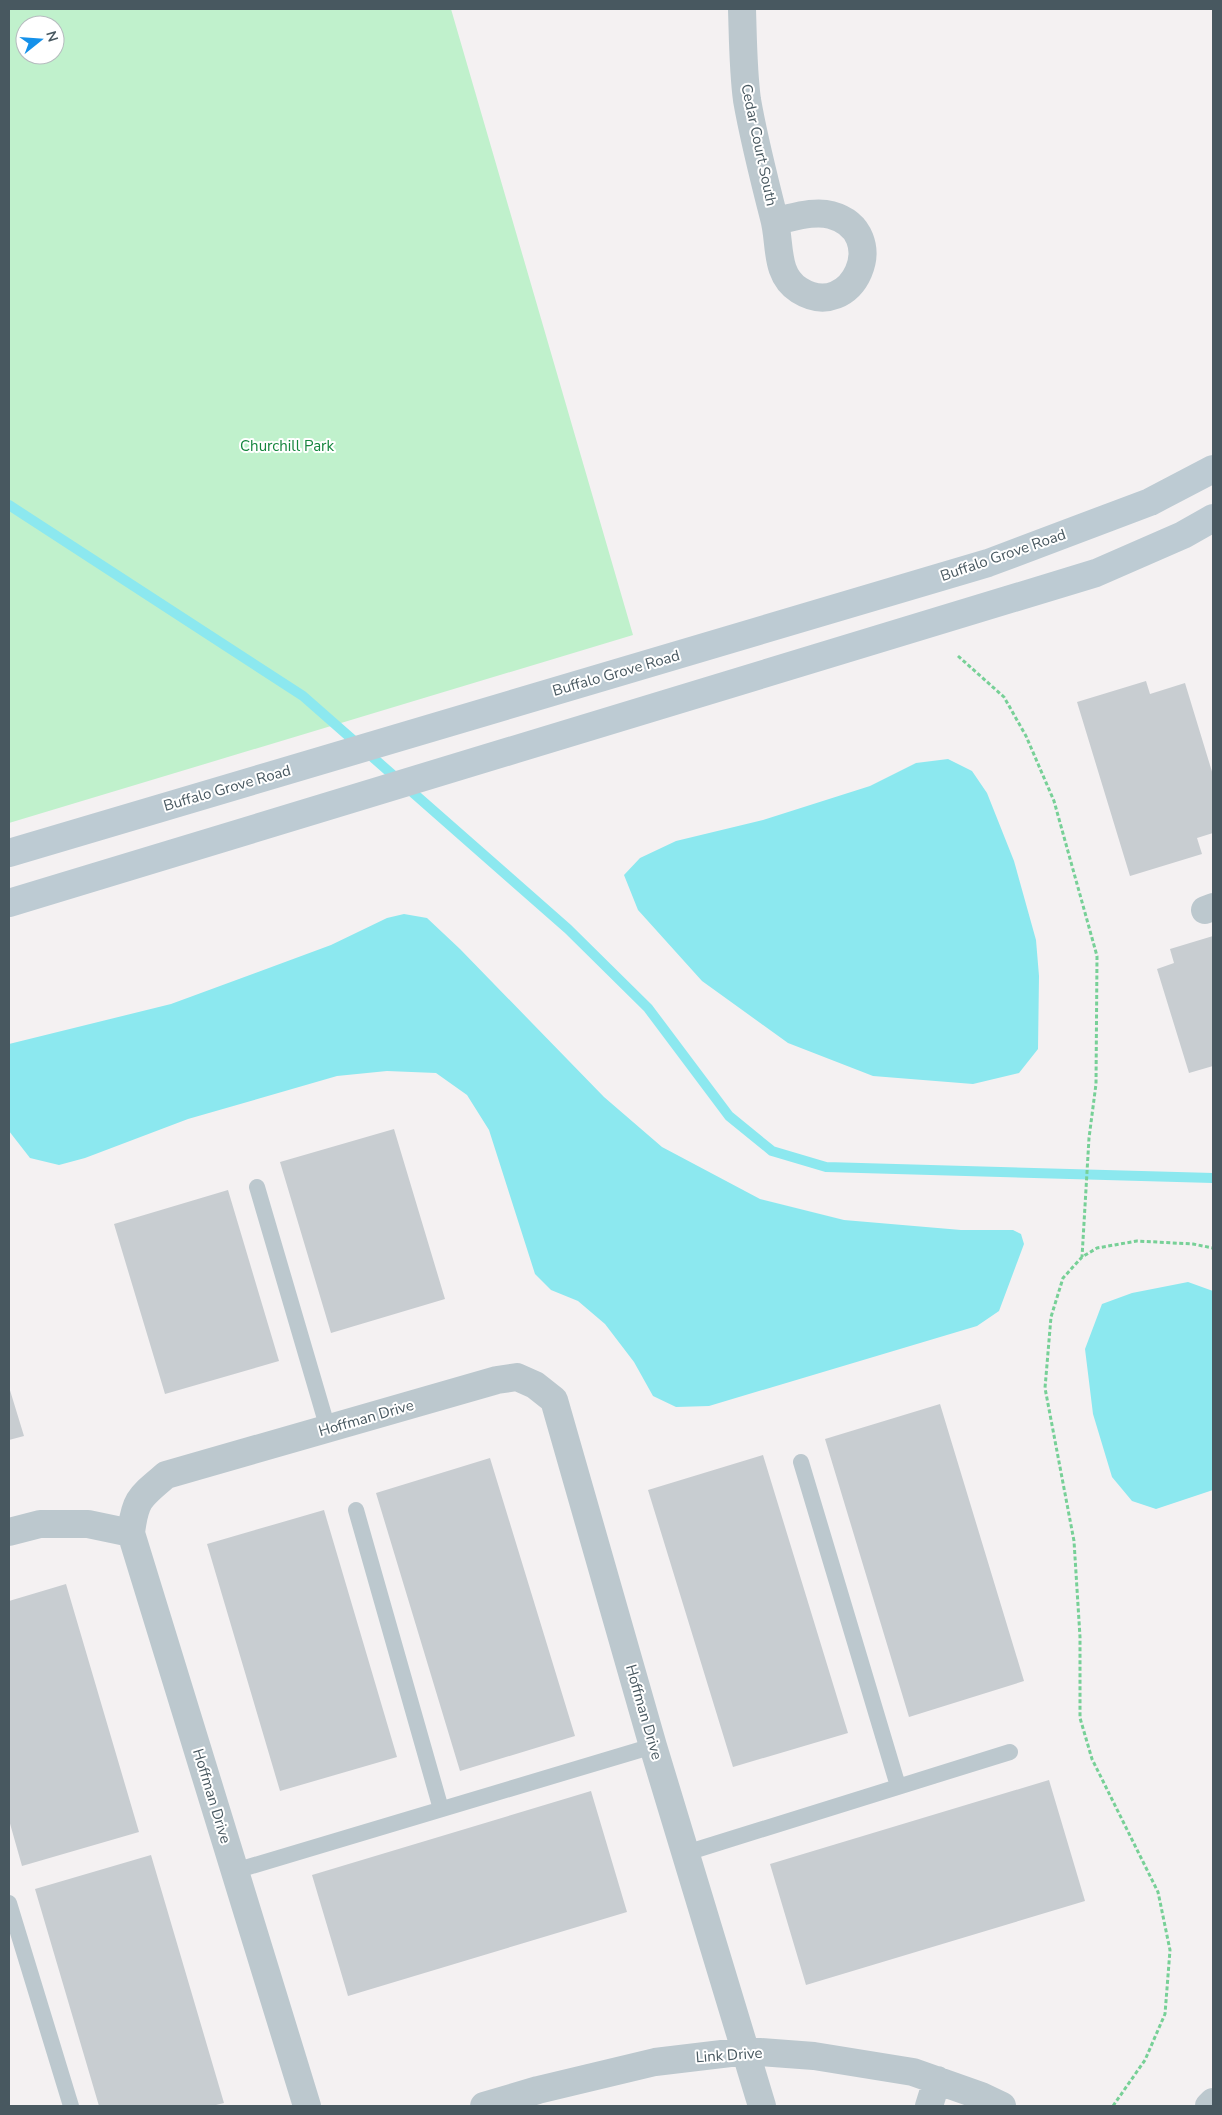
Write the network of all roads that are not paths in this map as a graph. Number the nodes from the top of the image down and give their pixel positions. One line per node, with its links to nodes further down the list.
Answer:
1 (742, 9): 2 (street, Cedar Court South)
2 (775, 221)
3 (1213, 469): 5 (main road, Buffalo Grove Road)
4 (1213, 518): 6 (main road)
5 (9, 853)
6 (9, 903)
7 (257, 1187): 8 (lane)
8 (328, 1429): 12 (street, Hoffman Drive); 13 (street, Hoffman Drive)
9 (801, 1462): 15 (lane)
10 (356, 1510): 16 (lane)
11 (9, 1532): 12 (street)
12 (131, 1533): 18 (street, Hoffman Drive)
13 (653, 1746): 16 (lane); 17 (street, Hoffman Drive)
14 (1010, 1752): 15 (lane)
15 (898, 1786): 17 (lane)
16 (441, 1809): 18 (lane)
17 (686, 1853): 20 (street, Hoffman Drive)
18 (235, 1871): 24 (street, Hoffman Drive)
19 (9, 1903): 23 (lane)
20 (747, 2051): 21 (street, Link Drive); 25 (street, Link Drive); 26 (street, Hoffman Drive)
21 (937, 2080): 27 (street); 28 (street, Link Drive)
22 (1213, 2102): 29 (street)
23 (71, 2106)
24 (307, 2106)
25 (484, 2106)
26 (762, 2106)
27 (929, 2106)
28 (1002, 2106)
29 (1209, 2106)

